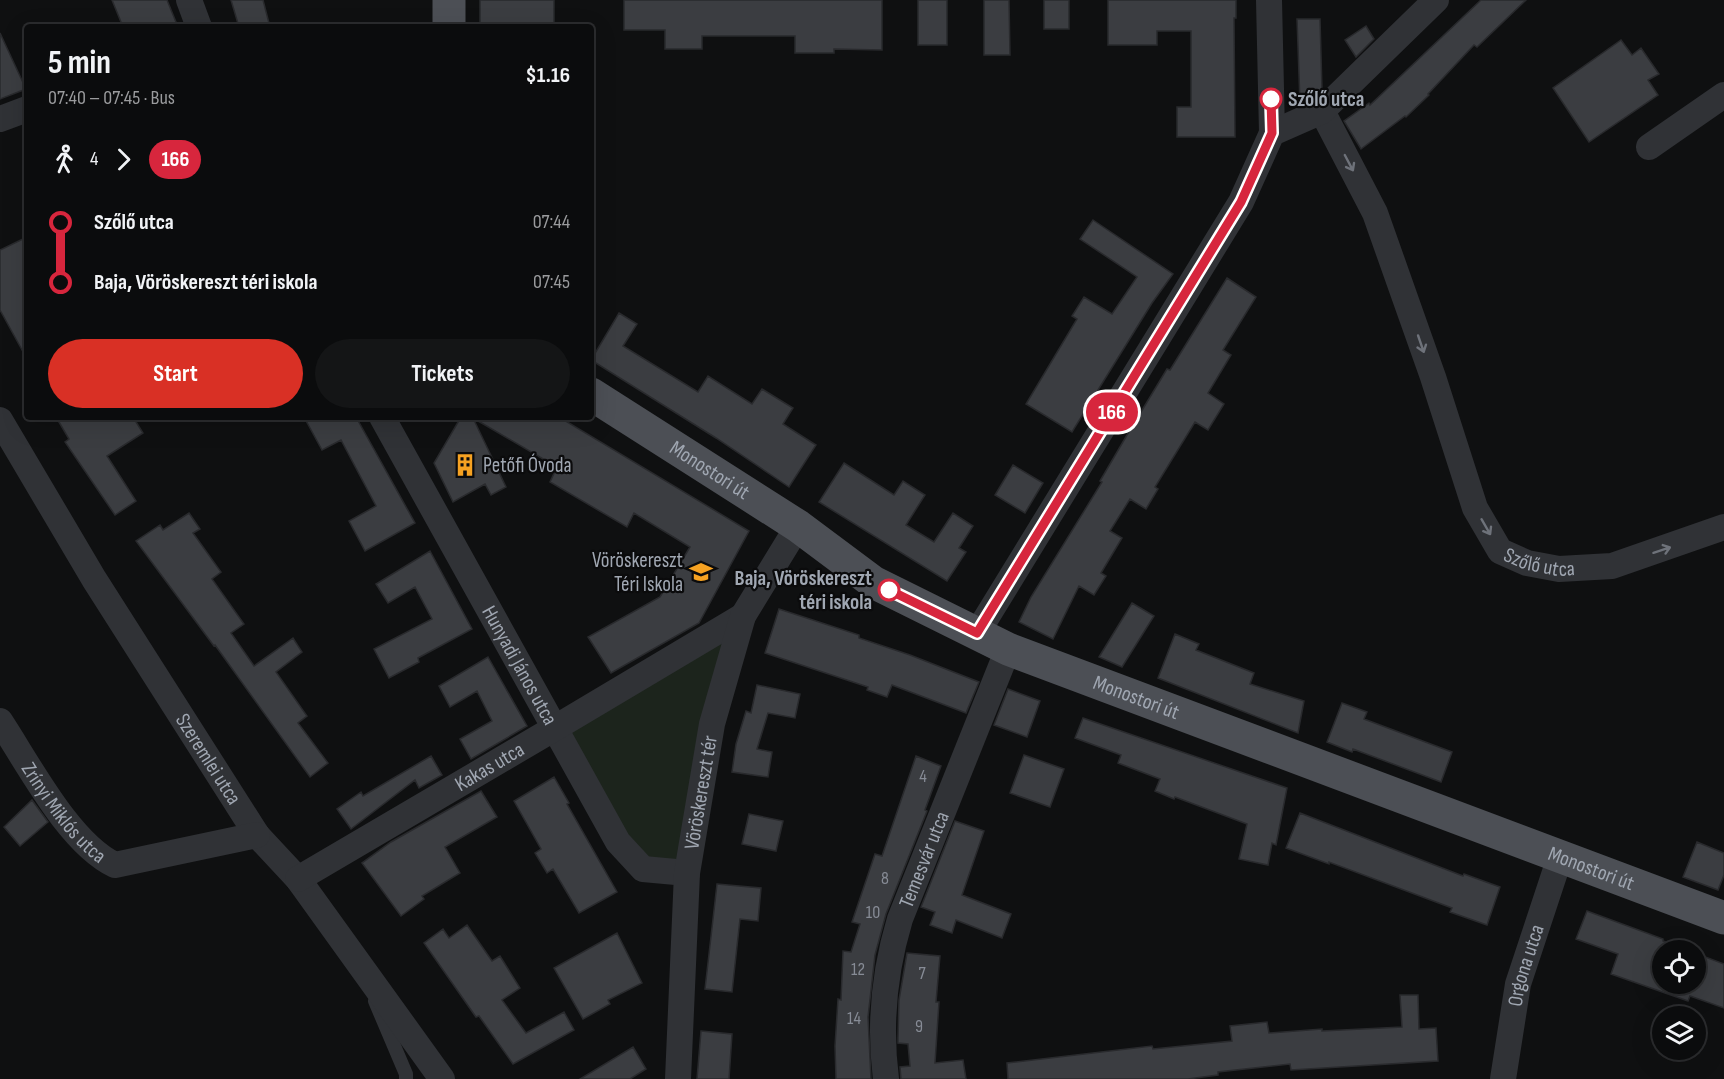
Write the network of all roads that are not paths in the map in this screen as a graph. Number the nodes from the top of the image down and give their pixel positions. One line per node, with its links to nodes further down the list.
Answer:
1 (189, 0): 5 (street)
2 (449, 0): 6 (main road)
3 (1269, 0): 11 (street)
4 (1436, 0): 9 (street)
5 (198, 24)
6 (449, 24)
7 (1724, 95): 12 (street)
8 (24, 110): 10 (street)
9 (1322, 111): 11 (street); 17 (street, Szőlő utca, one-way to 17)
10 (0, 119)
11 (1272, 133): 19 (street)
12 (1649, 147)
13 (594, 396): 16 (main road, Monostori út)
14 (0, 420): 23 (street, Szeremlei utca)
15 (384, 420): 22 (street, Hunyadi János utca)
16 (798, 526): 18 (street, Vöröskereszt tér); 19 (main road, Monostori út)
17 (1724, 527)
18 (743, 616): 22 (street, Kakas utca); 25 (street, Vöröskereszt tér)
19 (977, 633): 20 (main road, Monostori út)
20 (1008, 649): 24 (main road, Monostori út); 32 (street, Temesvár utca)
21 (0, 721): 23 (street, Zrínyi Miklós utca)
22 (555, 728): 25 (street, Hunyadi János utca); 26 (street, Kakas utca)
23 (257, 835): 26 (street, Szeremlei utca)
24 (1560, 857): 27 (main road, Monostori út); 33 (street, Orgona utca)
25 (687, 873): 31 (street, Vöröskereszt tér)
26 (298, 879): 28 (street, Szeremlei utca)
27 (1724, 918)
28 (359, 965): 29 (lane); 30 (street, Szeremlei utca)
29 (406, 1079)
30 (442, 1079)
31 (678, 1079)
32 (886, 1079)
33 (1503, 1079)

